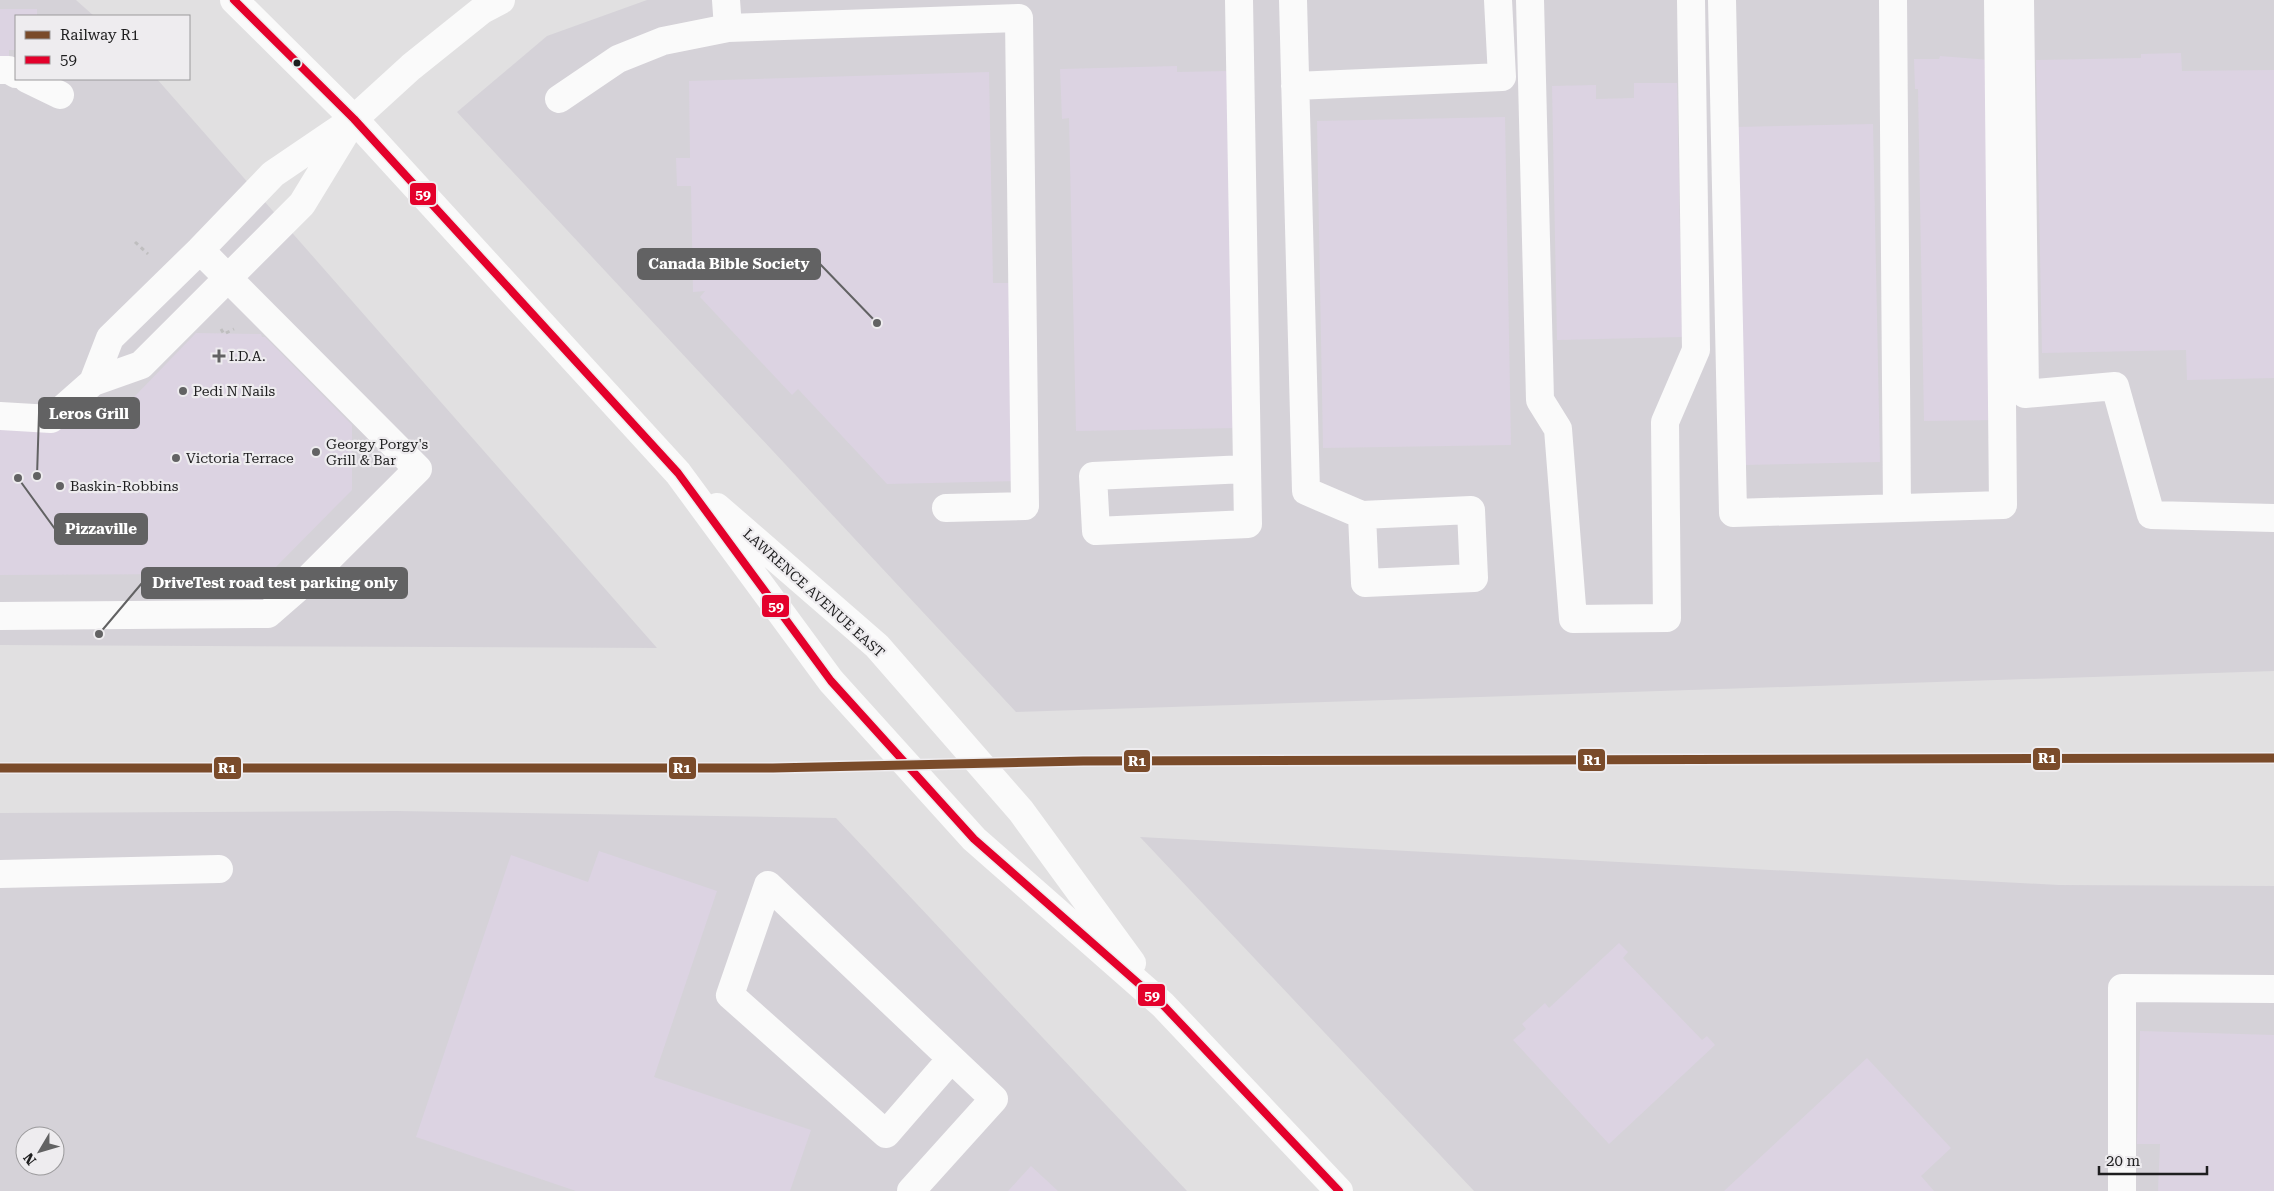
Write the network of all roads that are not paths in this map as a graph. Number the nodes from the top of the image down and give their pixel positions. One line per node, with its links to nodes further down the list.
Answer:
1 (234, 0): 21 (main road, LAWRENCE AVENUE EAST)
2 (501, 0): 21 (main road)
3 (726, 0): 14 (main road)
4 (1239, 0): 26 (main road)
5 (1293, 0): 18 (main road)
6 (1498, 0): 18 (main road)
7 (1530, 0): 8 (main road)
8 (1692, 0)
9 (1722, 0): 29 (main road)
10 (1893, 0): 29 (main road)
11 (1998, 0): 29 (main road)
12 (2020, 0): 31 (main road)
13 (1018, 9): 14 (main road); 28 (main road)
14 (728, 28): 20 (main road)
15 (0, 70): 16 (main road)
16 (15, 73)
17 (29, 80): 19 (main road)
18 (1295, 86): 30 (main road)
19 (60, 95)
20 (559, 99)
21 (354, 119): 22 (main road); 23 (main road); 27 (main road, LAWRENCE AVENUE EAST)
22 (200, 250): 23 (main road); 24 (main road)
23 (228, 278): 24 (main road); 32 (main road)
24 (93, 382): 25 (main road)
25 (0, 416)
26 (1246, 469): 26 (main road)
27 (678, 473): 36 (main road, LAWRENCE AVENUE EAST); 36 (main road, LAWRENCE AVENUE EAST)
28 (946, 508)
29 (1897, 508)
30 (1362, 515): 30 (main road)
31 (2274, 518)
32 (0, 616)
33 (219, 869): 34 (main road)
34 (0, 874)
35 (2274, 989): 40 (main road)
36 (1163, 1005): 39 (main road, LAWRENCE AVENUE EAST)
37 (952, 1059): 37 (main road); 38 (main road)
38 (911, 1191)
39 (1339, 1191)
40 (2122, 1191)

